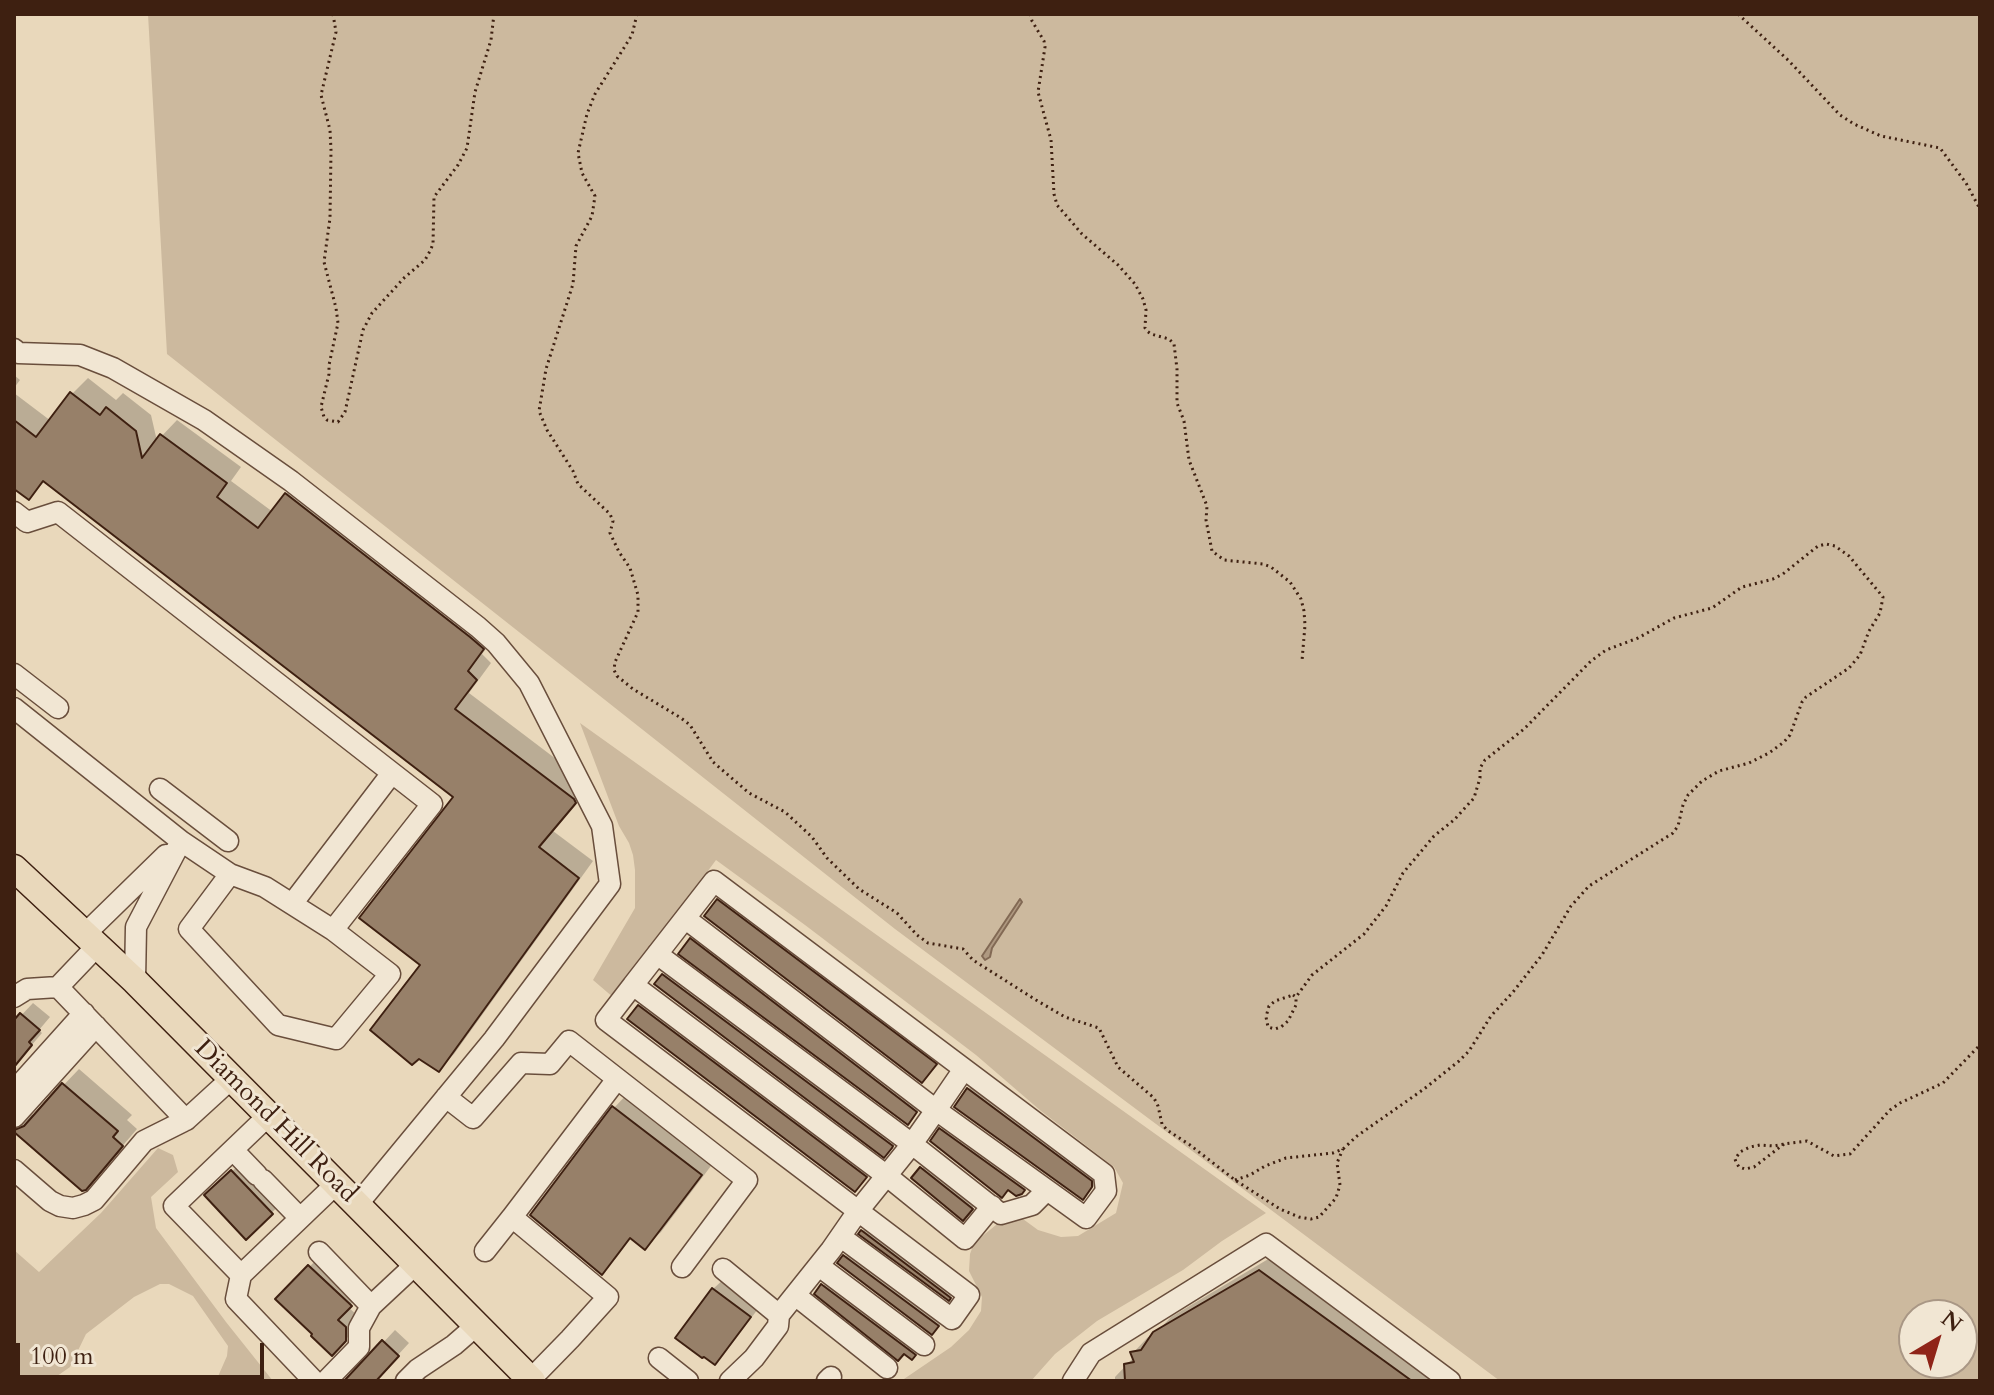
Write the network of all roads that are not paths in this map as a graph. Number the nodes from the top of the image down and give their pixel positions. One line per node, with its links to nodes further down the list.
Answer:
1 (14, 349): 26 (lane)
2 (14, 512): 6 (lane)
3 (14, 674): 5 (lane)
4 (14, 708): 8 (lane)
5 (58, 708)
6 (392, 773): 12 (lane); 14 (lane)
7 (160, 789): 9 (lane)
8 (181, 841): 11 (lane); 15 (lane); 17 (lane)
9 (228, 841)
10 (14, 868): 15 (main road, Diamond Hill Road)
11 (230, 874): 12 (lane); 14 (lane)
12 (292, 904): 14 (lane)
13 (686, 919): 16 (lane); 22 (lane); 27 (lane)
14 (333, 930)
15 (92, 940): 17 (main road, Diamond Hill Road); 19 (lane)
16 (657, 954): 18 (lane); 31 (lane)
17 (135, 981): 23 (main road, Diamond Hill Road)
18 (633, 985): 34 (lane); 39 (lane)
19 (58, 987): 20 (lane); 21 (lane)
20 (14, 997)
21 (90, 1020): 25 (lane); 29 (lane); 30 (lane)
22 (964, 1069): 27 (lane); 36 (lane)
23 (232, 1078): 28 (main road, Diamond Hill Road); 30 (lane)
24 (617, 1079): 26 (lane); 40 (lane); 47 (lane)
25 (14, 1091)
26 (446, 1097): 37 (lane)
27 (936, 1110): 31 (lane); 36 (lane)
28 (269, 1115): 32 (lane); 35 (main road, Diamond Hill Road)
29 (14, 1117)
30 (186, 1120): 33 (lane)
31 (912, 1144): 34 (lane); 38 (lane)
32 (233, 1150): 41 (lane); 49 (lane)
33 (14, 1170)
34 (887, 1176): 38 (lane); 39 (lane)
35 (336, 1184): 37 (main road, Diamond Hill Road); 41 (lane)
36 (1047, 1190): 38 (lane)
37 (357, 1205): 45 (main road, Diamond Hill Road)
38 (992, 1206)
39 (858, 1211): 42 (lane); 42 (lane)
40 (512, 1217): 43 (lane); 60 (lane)
41 (300, 1218): 49 (lane)
42 (841, 1237): 46 (lane)
43 (485, 1251)
44 (319, 1252): 51 (lane)
45 (416, 1264): 51 (lane); 53 (main road, Diamond Hill Road)
46 (819, 1266): 50 (lane); 54 (lane)
47 (682, 1267)
48 (723, 1269): 52 (lane)
49 (241, 1275): 57 (lane)
50 (795, 1295): 52 (lane); 56 (lane)
51 (371, 1306): 58 (lane)
52 (779, 1315): 62 (lane)
53 (477, 1325): 59 (lane); 60 (main road, Diamond Hill Road)
54 (924, 1345)
55 (659, 1358): 61 (lane)
56 (887, 1368)
57 (314, 1381)
58 (326, 1381)
59 (406, 1381)
60 (530, 1381)
61 (688, 1381)
62 (730, 1381)
63 (1073, 1381): 64 (lane)
64 (1450, 1381)

